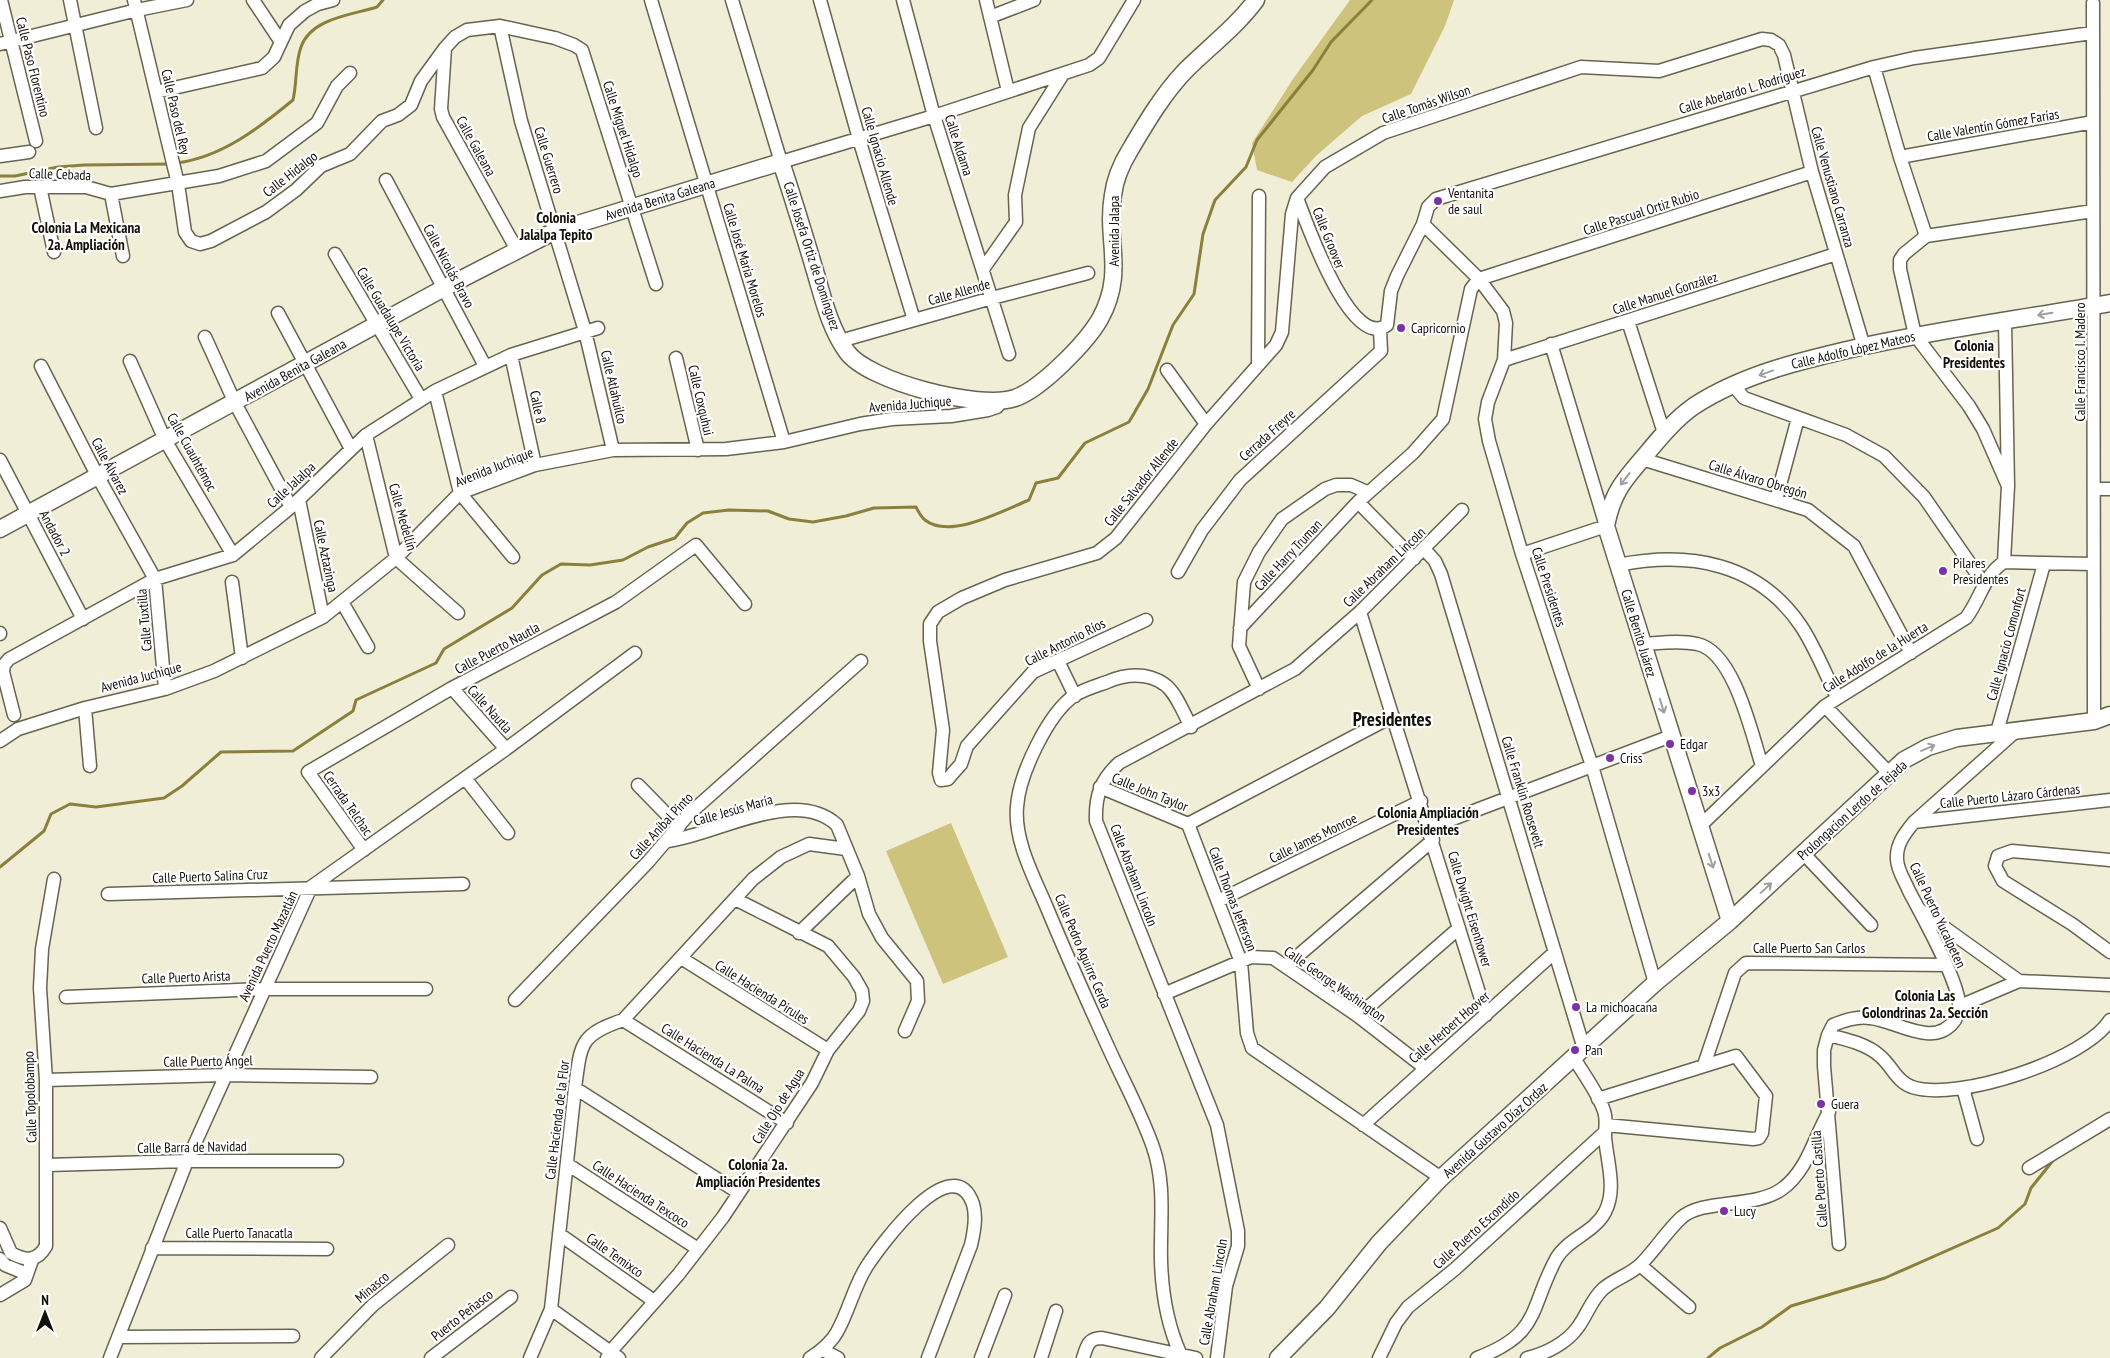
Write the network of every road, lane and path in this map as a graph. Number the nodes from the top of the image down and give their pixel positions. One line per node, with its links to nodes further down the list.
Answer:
1 (1, 0): 22 (street, Calle Paso Florentino)
2 (70, 0): 18 (street)
3 (187, 0): 16 (street)
4 (253, 0): 23 (street)
5 (333, 0): 14 (street)
6 (652, 0): 43 (street, Calle José María Morelos)
7 (732, 0): 39 (street, Calle Josefa Ortiz de Domínguez)
8 (820, 0): 35 (street, Calle Ignacio Allende)
9 (903, 0): 32 (street, Calle Aldama)
10 (986, 0): 17 (street)
11 (1034, 0): 17 (street)
12 (1134, 0): 28 (street, Avenida Benita Galeana)
13 (1256, 0): 93 (street, Avenida Jalapa)
14 (317, 2): 23 (street)
15 (2093, 3): 20 (street, Calle Francisco I. Madero)
16 (136, 5): 18 (street); 31 (street, Calle Paso del Rey)
17 (990, 17): 30 (street)
18 (75, 25): 22 (street); 34 (street)
19 (500, 26): 24 (street, Calle Hidalgo); 25 (street, Calle Hidalgo); 52 (street, Calle Guerrero)
20 (2092, 32): 26 (street, Calle Abelardo L. Rodríguez); 33 (street, Calle Francisco I. Madero)
21 (1771, 40): 29 (street, Calle Venustiano Carranza); 48 (street, Calle Tomás Wilson)
22 (5, 42): 36 (street, Calle Paso Florentino)
23 (281, 42): 31 (street)
24 (574, 45): 49 (street, Calle Miguel Hidalgo)
25 (445, 48): 53 (street, Calle Hidalgo); 55 (street, Calle Galeana)
26 (1874, 67): 29 (street, Calle Abelardo L. Rodríguez); 38 (street)
27 (350, 73): 41 (street, Calle Cebada)
28 (1063, 74): 30 (street, Avenida Benita Galeana); 60 (street)
29 (1792, 90): 40 (street, Calle Venustiano Carranza); 51 (street, Calle Abelardo L. Rodríguez)
30 (1008, 91): 32 (street, Avenida Benita Galeana)
31 (156, 92): 41 (street, Calle Paso del Rey)
32 (934, 116): 35 (street, Avenida Benita Galeana); 60 (street, Calle Aldama)
33 (2092, 122): 38 (street, Calle Valentín Gómez Farías); 50 (street, Calle Francisco I. Madero)
34 (96, 128)
35 (859, 139): 39 (street, Avenida Benita Galeana); 68 (street, Calle Ignacio Allende)
36 (32, 147): 37 (street, Calle Cebada)
37 (0, 156)
38 (1900, 157): 54 (street)
39 (781, 162): 43 (street, Avenida Benita Galeana); 77 (street, Calle Josefa Ortiz de Domínguez)
40 (1812, 172): 58 (street, Calle Venustiano Carranza); 62 (street, Calle Pascual Ortiz Rubio)
41 (177, 180): 46 (street, Calle Cebada); 53 (street, Calle Paso del Rey)
42 (386, 180): 64 (street, Calle Nicolás Bravo)
43 (707, 185): 49 (street, Avenida Benita Galeana); 100 (street, Calle José María Morelos)
44 (40, 187): 45 (street, Calle Cebada); 46 (street, Calle Cebada); 56 (street)
45 (0, 191)
46 (111, 194): 59 (street)
47 (1259, 196): 86 (street)
48 (1297, 198): 73 (street, Calle Groover); 86 (street, Calle Tomás Wilson)
49 (632, 207): 52 (street, Avenida Benita Galeana); 63 (street, Calle Miguel Hidalgo)
50 (2093, 211): 54 (street); 66 (street, Calle Francisco I. Madero)
51 (1423, 224): 62 (street, Calle Presidentes); 73 (street)
52 (556, 231): 55 (street, Avenida Benita Galeana); 74 (street, Calle Guerrero)
53 (186, 232)
54 (1926, 236): 75 (street)
55 (517, 250): 64 (street, Avenida Benita Galeana)
56 (54, 252)
57 (335, 254): 71 (street, Calle Guadalupe Victoria)
58 (1836, 254): 69 (street, Calle Manuel González); 79 (street, Calle Venustiano Carranza)
59 (123, 256)
60 (983, 269): 65 (street, Calle Aldama)
61 (1088, 273): 65 (street, Calle Allende)
62 (1479, 279): 83 (street, Calle Presidentes); 111 (street, Calle Harry Truman)
63 (656, 284)
64 (444, 288): 71 (street, Avenida Benita Galeana); 88 (street, Calle Nicolás Bravo)
65 (992, 298): 68 (street, Calle Allende); 80 (street, Calle Aldama)
66 (2102, 304): 70 (street, Calle Adolfo López Mateos, one-way to 70); 109 (street, Calle Francisco I. Madero)
67 (278, 313): 85 (street)
68 (914, 320): 77 (street, Calle Allende)
69 (1628, 321): 78 (street, Calle Manuel González); 97 (street)
70 (2005, 321): 75 (street, Calle Adolfo López Mateos); 108 (street)
71 (376, 325): 85 (street, Avenida Benita Galeana); 92 (street, Calle Guadalupe Victoria)
72 (598, 328): 74 (street, Calle Jalalpa)
73 (1380, 330): 130 (street, Cerrada Freyre)
74 (585, 331): 81 (street, Calle Jalalpa); 102 (street, Calle Atlahuilco)
75 (1915, 335): 79 (street, Calle Adolfo López Mateos); 108 (street)
76 (205, 337): 94 (street, Calle Aztazinga)
77 (840, 341): 93 (street, Calle Josefa Ortiz de Domínguez)
78 (1551, 344): 83 (street, Calle Manuel González); 118 (street, Calle Benito Juárez)
79 (1864, 347): 90 (street, Calle Adolfo López Mateos, one-way to 90)
80 (1009, 354)
81 (511, 355): 88 (street, Calle Jalalpa); 106 (street, Calle 8)
82 (676, 358): 103 (street, Calle Coxquhui)
83 (1504, 360): 121 (street, Calle Presidentes)
84 (130, 361): 99 (street, Calle Cuauhtémoc)
85 (306, 365): 94 (street, Avenida Benita Galeana); 101 (street)
86 (1258, 365): 96 (street, Calle Salvador Allende)
87 (41, 366): 107 (street, Calle Álvarez)
88 (485, 366): 91 (street, Calle Jalalpa)
89 (1167, 370): 96 (street)
90 (1733, 385): 95 (street); 97 (street, Calle Adolfo López Mateos)
91 (435, 391): 92 (street, Calle Jalalpa); 112 (street)
92 (421, 399): 98 (street, Calle Jalalpa)
93 (1002, 401): 100 (street, Avenida Juchique)
94 (235, 403): 99 (street, Avenida Benita Galeana); 115 (street, Calle Aztazinga)
95 (1798, 418): 113 (street); 133 (street)
96 (1206, 424): 171 (street, Calle Salvador Allende)
97 (1664, 433): 104 (street, Calle Adolfo López Mateos)
98 (366, 435): 101 (street, Calle Jalalpa); 124 (street, Calle Medellín)
99 (166, 440): 107 (street, Avenida Benita Galeana); 122 (street, Calle Cuauhtémoc)
100 (784, 442): 103 (street, Avenida Juchique)
101 (351, 449): 115 (street, Calle Jalalpa)
102 (613, 450): 103 (street, Avenida Juchique); 106 (street, Avenida Juchique)
103 (698, 450)
104 (1642, 459): 113 (street, Calle Álvaro Obregón); 118 (street, Calle Adolfo López Mateos, one-way to 118)
105 (0, 460): 117 (street, Andador 2)
106 (535, 464): 112 (street, Avenida Juchique)
107 (98, 477): 117 (street, Avenida Benita Galeana); 131 (street, Calle Álvarez)
108 (2008, 486): 126 (street)
109 (2094, 489): 110 (street); 128 (street, Calle Francisco I. Madero)
110 (2110, 489)
111 (1367, 492): 114 (street, Calle Harry Truman); 141 (street)
112 (460, 493): 123 (street); 124 (street, Avenida Juchique)
113 (1776, 500): 145 (street, Calle Álvaro Obregón)
114 (1358, 502): 125 (street); 141 (street, Calle Harry Truman)
115 (295, 504): 122 (street, Calle Jalalpa); 138 (street, Calle Aztazinga)
116 (1462, 510): 120 (street, Calle Abraham Lincoln)
117 (29, 515): 119 (street, Avenida Benita Galeana); 139 (street, Andador 2)
118 (1606, 526): 121 (street); 129 (street, Calle Benito Juárez)
119 (0, 529)
120 (1424, 550): 125 (street, Calle Abraham Lincoln); 175 (street, Calle Franklin Roosevelt)
121 (1522, 554): 167 (street, Calle Presidentes)
122 (233, 555): 131 (street, Calle Jalalpa)
123 (513, 557)
124 (396, 558): 134 (street, Avenida Juchique); 137 (street, Calle Medellín)
125 (1414, 559): 136 (street, Calle Abraham Lincoln)
126 (2004, 562): 127 (street); 133 (street, Calle Adolfo de la Huerta)
127 (2044, 564): 128 (street); 162 (street, Calle Ignacio Comonfort)
128 (2093, 564): 159 (street, Calle Francisco I. Madero)
129 (1618, 565): 142 (street, Calle Benito Juárez); 153 (street)
130 (1178, 572)
131 (155, 579): 139 (street, Calle Jalalpa); 150 (street, Calle Tuxtilla)
132 (232, 582): 146 (street)
133 (1984, 584): 145 (street, Calle Adolfo de la Huerta)
134 (342, 602): 138 (street, Avenida Juchique); 143 (street)
135 (745, 604): 149 (street, Calle Puerto Nautla)
136 (1360, 612): 151 (street, Calle Abraham Lincoln); 158 (street, Calle Dwight Eisenhower)
137 (458, 613)
138 (324, 617): 146 (street, Avenida Juchique)
139 (83, 619): 156 (street, Calle Jalalpa)
140 (1146, 620): 148 (street, Calle Antonio Ríos)
141 (1240, 628): 151 (street)
142 (1643, 644): 163 (street, Calle Benito Juárez, one-way to 163); 168 (street)
143 (368, 647)
144 (635, 653): 165 (street, Avenida Puerto Mazatlán)
145 (1911, 653): 153 (street, Calle Adolfo de la Huerta)
146 (242, 658): 150 (street, Avenida Juchique)
147 (861, 661): 181 (street, Calle Aníbal Pinto)
148 (1058, 661): 152 (street); 171 (street, Calle Antonio Ríos)
149 (452, 688): 165 (street, Calle Nautla); 169 (street, Calle Puerto Nautla)
150 (165, 689): 155 (street, Avenida Juchique)
151 (1259, 689): 160 (street, Calle Abraham Lincoln)
152 (1075, 696): 160 (street, Calle Pedro Aguirre Cerda); 266 (street, Calle Pedro Aguirre Cerda)
153 (1837, 697): 154 (street, Calle Adolfo de la Huerta)
154 (1825, 706): 168 (street, Calle Adolfo de la Huerta); 170 (street)
155 (85, 708): 164 (street, Avenida Juchique); 166 (street)
156 (14, 715)
157 (2110, 715): 159 (street, Prolongacion Lerdo de Tejada)
158 (1393, 716): 177 (street, Calle Dwight Eisenhower); 179 (street)
159 (2094, 720): 161 (street, Prolongacion Lerdo de Tejada)
160 (1191, 727): 174 (street, Calle Abraham Lincoln)
161 (2016, 731): 162 (street, Prolongacion Lerdo de Tejada); 178 (street, Calle Puerto Yucalpeten)
162 (1997, 732): 170 (street, Prolongacion Lerdo de Tejada, one-way to 162)
163 (1671, 736): 167 (street); 180 (street, Calle Benito Juárez)
164 (0, 741)
165 (506, 749): 172 (street, Avenida Puerto Mazatlán)
166 (90, 766)
167 (1592, 766): 175 (street); 208 (street, Calle Presidentes)
168 (1762, 766): 180 (street, Calle Adolfo de la Huerta)
169 (308, 772): 186 (street, Cerrada Telchac)
170 (1889, 772): 187 (street, Prolongacion Lerdo de Tejada)
171 (954, 773)
172 (466, 778): 182 (street); 186 (street, Avenida Puerto Mazatlán)
173 (638, 785): 181 (street)
174 (1100, 787): 179 (street, Calle John Taylor); 212 (street, Calle Abraham Lincoln)
175 (1509, 798): 183 (street); 201 (street, Calle Franklin Roosevelt)
176 (2110, 800): 178 (street, Calle Puerto Lázaro Cárdenas)
177 (1421, 802): 183 (street, Calle Dwight Eisenhower); 195 (street, Calle James Monroe)
178 (1914, 822): 196 (street, Calle Puerto Yucalpeten)
179 (1188, 824): 195 (street, Calle Thomas Jefferson)
180 (1699, 827): 197 (street, Calle Benito Juárez, one-way to 197)
181 (679, 828): 184 (street, Calle Aníbal Pinto)
182 (508, 833)
183 (1431, 834): 199 (street, Calle Dwight Eisenhower); 206 (street)
184 (668, 841): 185 (street, Calle Jesús María); 214 (street, Calle Aníbal Pinto)
185 (846, 849): 189 (street, Calle Jesús María); 194 (street, Calle Hacienda de la Flor)
186 (364, 850): 192 (street, Avenida Puerto Mazatlán)
187 (1804, 854): 197 (street, Prolongacion Lerdo de Tejada, one-way to 187); 198 (street)
188 (2110, 860): 202 (street)
189 (858, 876): 200 (street); 220 (street, Calle Jesús María)
190 (54, 879): 228 (street, Calle Topolobampo)
191 (463, 884): 192 (street, Calle Puerto Salina Cruz)
192 (311, 887): 193 (street, Calle Puerto Salina Cruz); 210 (street, Avenida Puerto Mazatlán)
193 (108, 894)
194 (735, 898): 200 (street, Calle Ojo de Agua); 203 (street, Calle Hacienda de la Flor)
195 (1218, 901): 204 (street, Calle Thomas Jefferson)
196 (1918, 909): 205 (street, Calle Puerto Yucalpeten); 207 (street)
197 (1730, 921): 208 (street, Avenida Gustavo Díaz Ordaz)
198 (1871, 925)
199 (1459, 928): 216 (street, Calle Dwight Eisenhower); 217 (street)
200 (799, 933): 222 (street, Calle Ojo de Agua)
201 (1556, 952): 216 (street, Calle Herbert Hoover); 223 (street, Calle Franklin Roosevelt)
202 (2110, 952)
203 (681, 958): 218 (street, Calle Hacienda de la Flor); 222 (street, Calle Hacienda Pirules)
204 (1241, 962): 206 (street, Calle George Washington); 212 (street, Calle George Washington); 235 (street, Calle Thomas Jefferson)
205 (1946, 965): 215 (street, Calle Puerto Yucalpeten); 224 (street, Calle Puerto San Carlos)
206 (1286, 966): 217 (street, Calle George Washington)
207 (2019, 981): 209 (street); 215 (street)
208 (1655, 983): 223 (street, Avenida Gustavo Díaz Ordaz)
209 (2110, 985)
210 (264, 989): 211 (street, Calle Puerto Arista); 213 (street, Calle Puerto Arista); 226 (street, Avenida Puerto Mazatlán)
211 (426, 989)
212 (1164, 994): 280 (street, Calle Abraham Lincoln)
213 (66, 997)
214 (515, 1000)
215 (1960, 1006): 221 (street)
216 (1486, 1015): 225 (street, Calle Herbert Hoover)
217 (1358, 1016): 225 (street, Calle George Washington)
218 (623, 1020): 229 (street, Calle Hacienda de la Flor); 234 (street, Calle Hacienda La Palma)
219 (2110, 1020): 230 (street)
220 (905, 1031)
221 (1828, 1035): 230 (street); 232 (street)
222 (828, 1050): 234 (street, Calle Ojo de Agua)
223 (1579, 1054): 231 (street, Calle Franklin Roosevelt); 243 (street, Avenida Gustavo Díaz Ordaz)
224 (1704, 1065): 231 (street); 236 (street)
225 (1425, 1068): 235 (street, Calle Herbert Hoover)
226 (225, 1075): 227 (street, Calle Puerto Ángel); 228 (street, Calle Puerto Ángel); 238 (street, Avenida Puerto Mazatlán)
227 (371, 1077)
228 (46, 1080): 241 (street, Calle Topolobampo)
229 (575, 1088): 240 (street, Calle Hacienda de la Flor); 244 (street)
230 (1963, 1088): 237 (street)
231 (1598, 1099): 236 (street, Calle Franklin Roosevelt)
232 (1829, 1112): 247 (street, Calle Puerto Castilla); 254 (street)
233 (2110, 1119): 242 (street)
234 (787, 1122): 244 (street, Calle Ojo de Agua)
235 (1363, 1125): 243 (street, Calle Thomas Jefferson)
236 (1605, 1128): 268 (street, Calle Franklin Roosevelt); 282 (street, Calle Puerto Escondido)
237 (1977, 1139)
238 (187, 1161): 239 (street, Calle Barra de Navidad); 241 (street, Calle Barra de Navidad); 249 (street, Avenida Puerto Mazatlán)
239 (337, 1161)
240 (567, 1164): 246 (street, Calle Hacienda de la Flor); 251 (street, Calle Hacienda Texcoco)
241 (47, 1165): 253 (street, Calle Topolobampo)
242 (2029, 1168)
243 (1441, 1178): 281 (street, Avenida Gustavo Díaz Ordaz)
244 (739, 1193): 251 (street, Calle Ojo de Agua)
245 (0, 1228): 253 (street)
246 (559, 1234): 259 (street, Calle Temixco); 261 (street, Calle Hacienda de la Flor)
247 (1840, 1244)
248 (448, 1245): 270 (street, Minasco)
249 (152, 1248): 250 (street, Calle Puerto Tanacatla); 264 (street, Avenida Puerto Mazatlán)
250 (327, 1249)
251 (698, 1249): 259 (street, Calle Ojo de Agua)
252 (0, 1259): 255 (street)
253 (32, 1260): 255 (street, Calle Topolobampo)
254 (1640, 1265): 260 (street); 284 (street)
255 (27, 1274): 256 (street)
256 (0, 1295)
257 (1005, 1295): 276 (street)
258 (511, 1297): 271 (street, Puerto Peñasco)
259 (654, 1301): 267 (street, Calle Ojo de Agua)
260 (1690, 1307)
261 (551, 1309): 267 (street); 272 (street, Calle Hacienda de la Flor)
262 (1056, 1311): 277 (street)
263 (292, 1336): 264 (street)
264 (118, 1337): 269 (street, Avenida Puerto Mazatlán)
265 (823, 1350): 273 (street); 274 (street); 275 (street)
266 (1177, 1355): 278 (street); 279 (street)
267 (612, 1356)
268 (1482, 1356): 283 (street)
269 (110, 1358)
270 (321, 1358)
271 (431, 1358)
272 (530, 1358)
273 (810, 1358)
274 (838, 1358)
275 (928, 1358)
276 (981, 1358)
277 (1041, 1358)
278 (1083, 1358)
279 (1196, 1358)
280 (1217, 1358)
281 (1278, 1358)
282 (1379, 1358)
283 (1501, 1358)
284 (1526, 1358)

